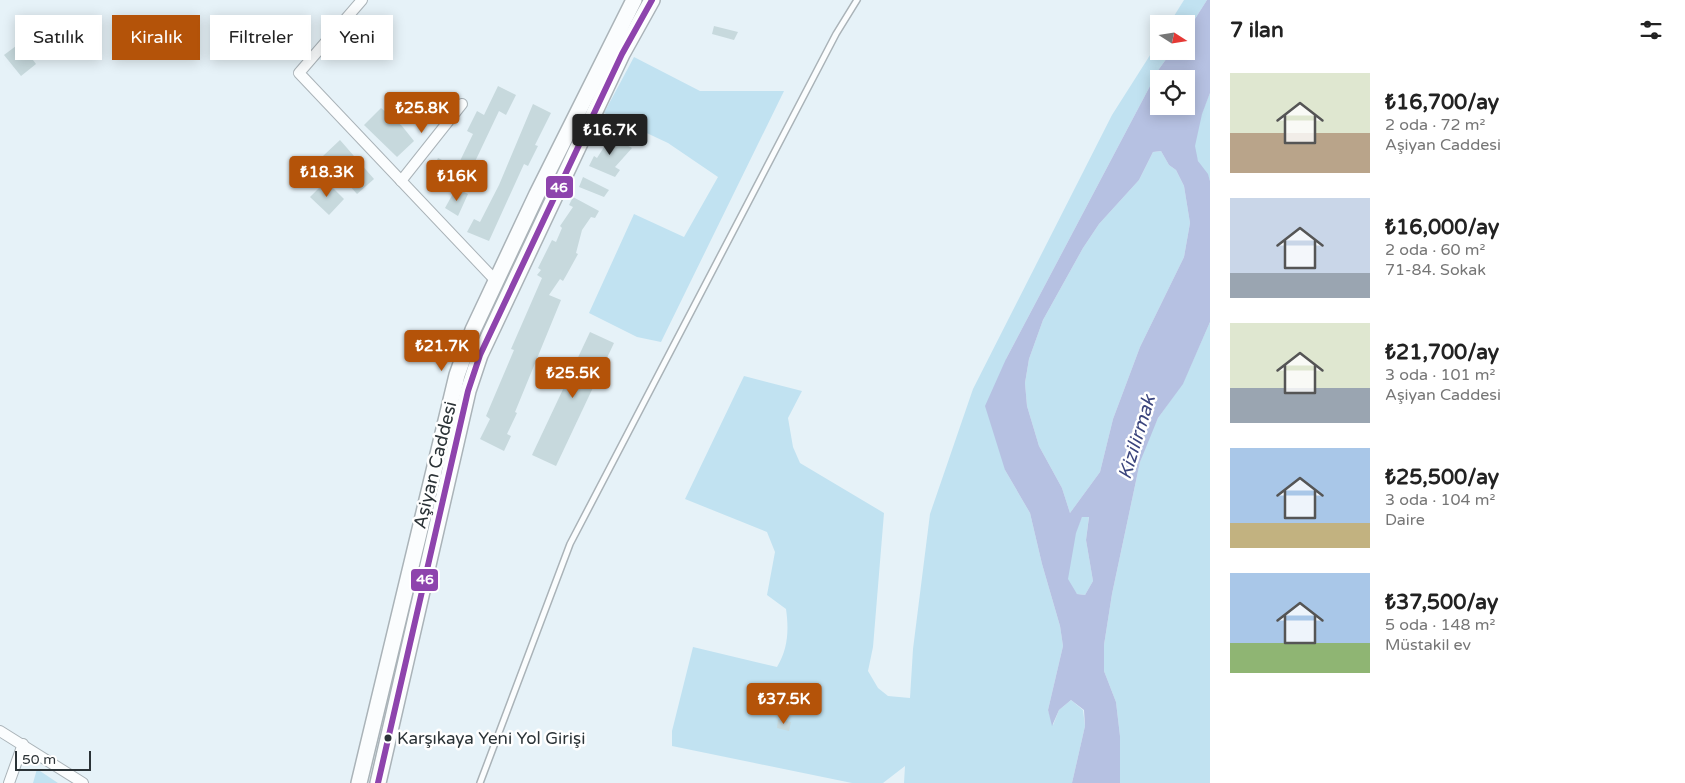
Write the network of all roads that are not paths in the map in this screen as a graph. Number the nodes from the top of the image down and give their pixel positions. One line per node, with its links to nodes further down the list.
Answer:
1 (362, 0): 6 (street)
2 (634, 0): 7 (street, Aşiyan Caddesi)
3 (652, 0): 13 (street, Aşiyan Caddesi)
4 (857, 0): 14 (lane)
5 (462, 104): 6 (street)
6 (401, 181): 7 (street)
7 (496, 281): 12 (street, Aşiyan Caddesi)
8 (0, 731): 9 (street)
9 (23, 744): 10 (street); 11 (street)
10 (9, 783)
11 (83, 783)
12 (358, 783)
13 (378, 783)
14 (480, 783)

